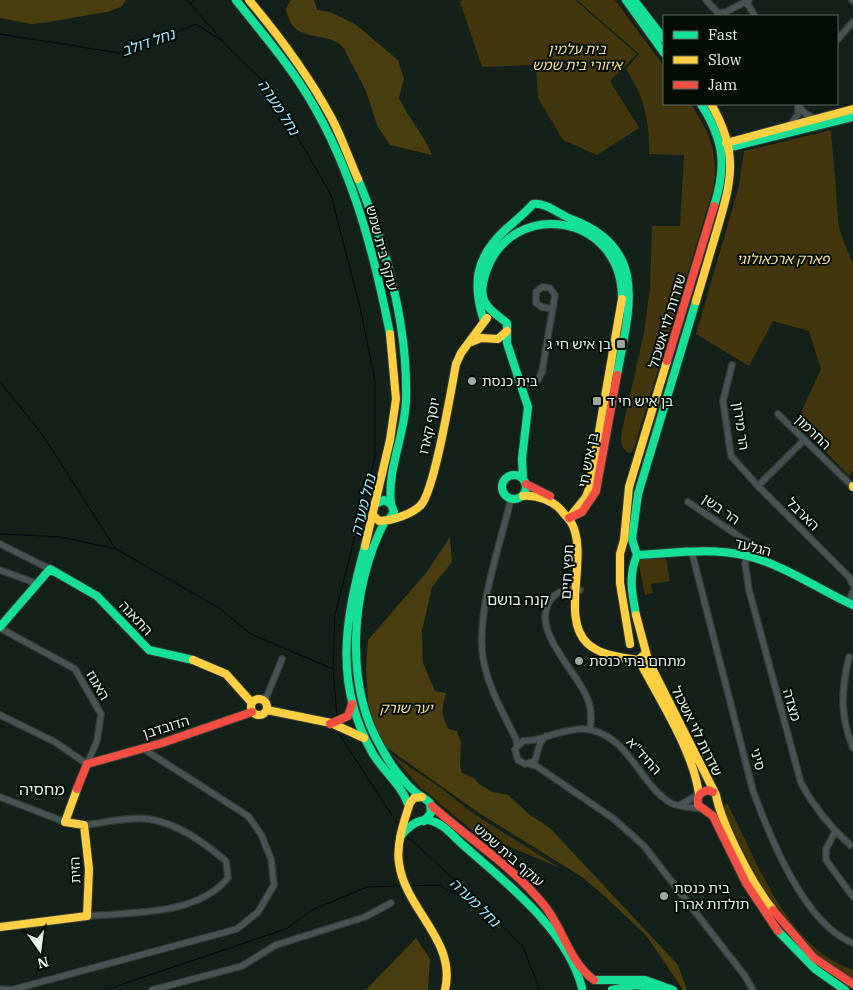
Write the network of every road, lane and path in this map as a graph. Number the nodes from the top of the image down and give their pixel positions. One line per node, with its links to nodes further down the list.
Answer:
1 (236, 0): 43 (main road, עוקף בית שמש)
2 (249, 0): 44 (main road, עוקף בית שמש)
3 (626, 0): 11 (main road)
4 (634, 0): 9 (main road)
5 (706, 0): 6 (street)
6 (747, 1): 7 (street)
7 (755, 15)
8 (853, 22): 10 (street)
9 (663, 38)
10 (838, 39)
11 (663, 52)
12 (702, 105): 19 (main road, שדרות לוי אשכול)
13 (712, 105): 19 (main road, שדרות לוי אשכול)
14 (798, 105): 17 (street); 18 (street)
15 (853, 108): 17 (main road)
16 (853, 117): 19 (main road)
17 (814, 118): 18 (main road)
18 (790, 125): 19 (main road)
19 (727, 145): 50 (main road, שדרות לוי אשכול); 53 (main road, שדרות לוי אשכול)
20 (547, 205): 21 (main road); 22 (main road); 47 (main road, בן איש חי)
21 (528, 210): 22 (main road); 25 (main road)
22 (541, 225): 24 (main road, בן איש חי); 47 (main road, בן איש חי)
23 (552, 309): 31 (street)
24 (497, 315): 25 (main road); 26 (main road)
25 (484, 322): 27 (main road); 28 (main road, יוסף קארו)
26 (507, 331): 27 (main road); 29 (main road)
27 (492, 339): 28 (main road); 29 (main road)
28 (468, 343): 45 (main road, יוסף קארו)
29 (508, 348): 31 (main road)
30 (732, 365): 35 (street, הר מירון)
31 (523, 386): 34 (main road)
32 (778, 414): 33 (street, החרמון)
33 (803, 441): 38 (street); 39 (street, החרמון)
34 (522, 459): 36 (main road); 37 (main road)
35 (734, 462): 38 (street, הארבל)
36 (514, 475): 37 (main road); 41 (main road)
37 (525, 481): 40 (main road); 47 (main road)
38 (758, 486): 59 (street, הארבל)
39 (853, 487)
40 (523, 496): 41 (main road); 47 (main road)
41 (511, 499): 78 (street)
42 (688, 502): 54 (street, הר בשן)
43 (375, 504): 44 (main road); 46 (main road)
44 (392, 505): 45 (main road); 48 (main road)
45 (413, 511): 48 (main road)
46 (373, 515): 48 (main road); 71 (main road)
47 (572, 516): 60 (main road, חפץ חיים)
48 (387, 521): 92 (main road)
49 (0, 544): 56 (street, התאנה)
50 (622, 550): 53 (main road, הגלעד); 55 (main road, שדרות לוי אשכול)
51 (692, 553): 52 (main road, הגלעד); 53 (main road, הגלעד); 108 (street, סיני)
52 (748, 555): 54 (main road, הגלעד); 101 (street, מצדה)
53 (635, 556): 55 (main road); 64 (main road, שדרות לוי אשכול)
54 (758, 558): 62 (main road, הגלעד)
55 (620, 559): 65 (main road)
56 (50, 569): 58 (main road); 72 (main road, התאנה)
57 (0, 570): 58 (street)
58 (38, 584): 63 (main road)
59 (853, 585)
60 (577, 589): 67 (main road, חפץ חיים); 77 (street)
61 (853, 591): 62 (street)
62 (850, 604)
63 (0, 627): 86 (street, האגוז)
64 (642, 643): 65 (main road); 66 (main road)
65 (629, 646): 67 (main road); 70 (main road)
66 (646, 653): 70 (main road); 89 (main road, שדרות לוי אשכול)
67 (610, 656): 70 (main road, חפץ חיים)
68 (848, 657): 84 (street)
69 (282, 659): 73 (street)
70 (634, 660): 90 (main road, שדרות לוי אשכול)
71 (352, 699): 76 (main road); 80 (main road)
72 (252, 703): 73 (main road); 74 (main road)
73 (266, 706): 74 (main road); 76 (main road)
74 (252, 712): 83 (main road, הדובדבן)
75 (0, 715): 86 (street)
76 (330, 724): 80 (main road)
77 (590, 730): 79 (street); 94 (street, החיד"א)
78 (514, 734): 81 (street); 82 (street)
79 (546, 736): 81 (street); 85 (street)
80 (366, 739): 96 (main road)
81 (525, 741): 82 (street); 85 (street)
82 (517, 746): 87 (street)
83 (142, 748): 86 (main road, הדובדבן); 111 (street)
84 (853, 748)
85 (538, 753): 87 (street); 88 (street)
86 (87, 764): 99 (main road, האגוז)
87 (529, 764): 88 (street)
88 (545, 771): 119 (street)
89 (713, 792): 90 (main road); 93 (main road)
90 (699, 795): 94 (street); 97 (main road)
91 (0, 797): 99 (street)
92 (422, 797): 95 (main road); 96 (main road)
93 (717, 802): 97 (main road); 110 (main road)
94 (675, 805): 97 (street)
95 (432, 806): 98 (main road); 109 (main road, עוקף בית שמש)
96 (408, 808): 98 (main road); 102 (main road)
97 (704, 809): 120 (main road)
98 (421, 821): 102 (main road); 112 (main road, עוקף בית שמש)
99 (65, 822): 100 (main road)
100 (84, 824): 106 (main road, הזית); 106 (street)
101 (835, 832): 103 (street, מצדה); 104 (street)
102 (400, 837): 114 (main road)
103 (850, 845)
104 (853, 897)
105 (391, 903): 113 (street)
106 (87, 916): 107 (main road)
107 (0, 927)
108 (853, 943)
109 (595, 980): 112 (main road); 115 (main road, עוקף בית שמש); 118 (main road)
110 (853, 984)
111 (0, 989)
112 (582, 989)
113 (152, 990)
114 (445, 990)
115 (605, 990)
116 (612, 990): 117 (main road)
117 (666, 990)
118 (673, 990)
119 (753, 990)
120 (845, 990)

